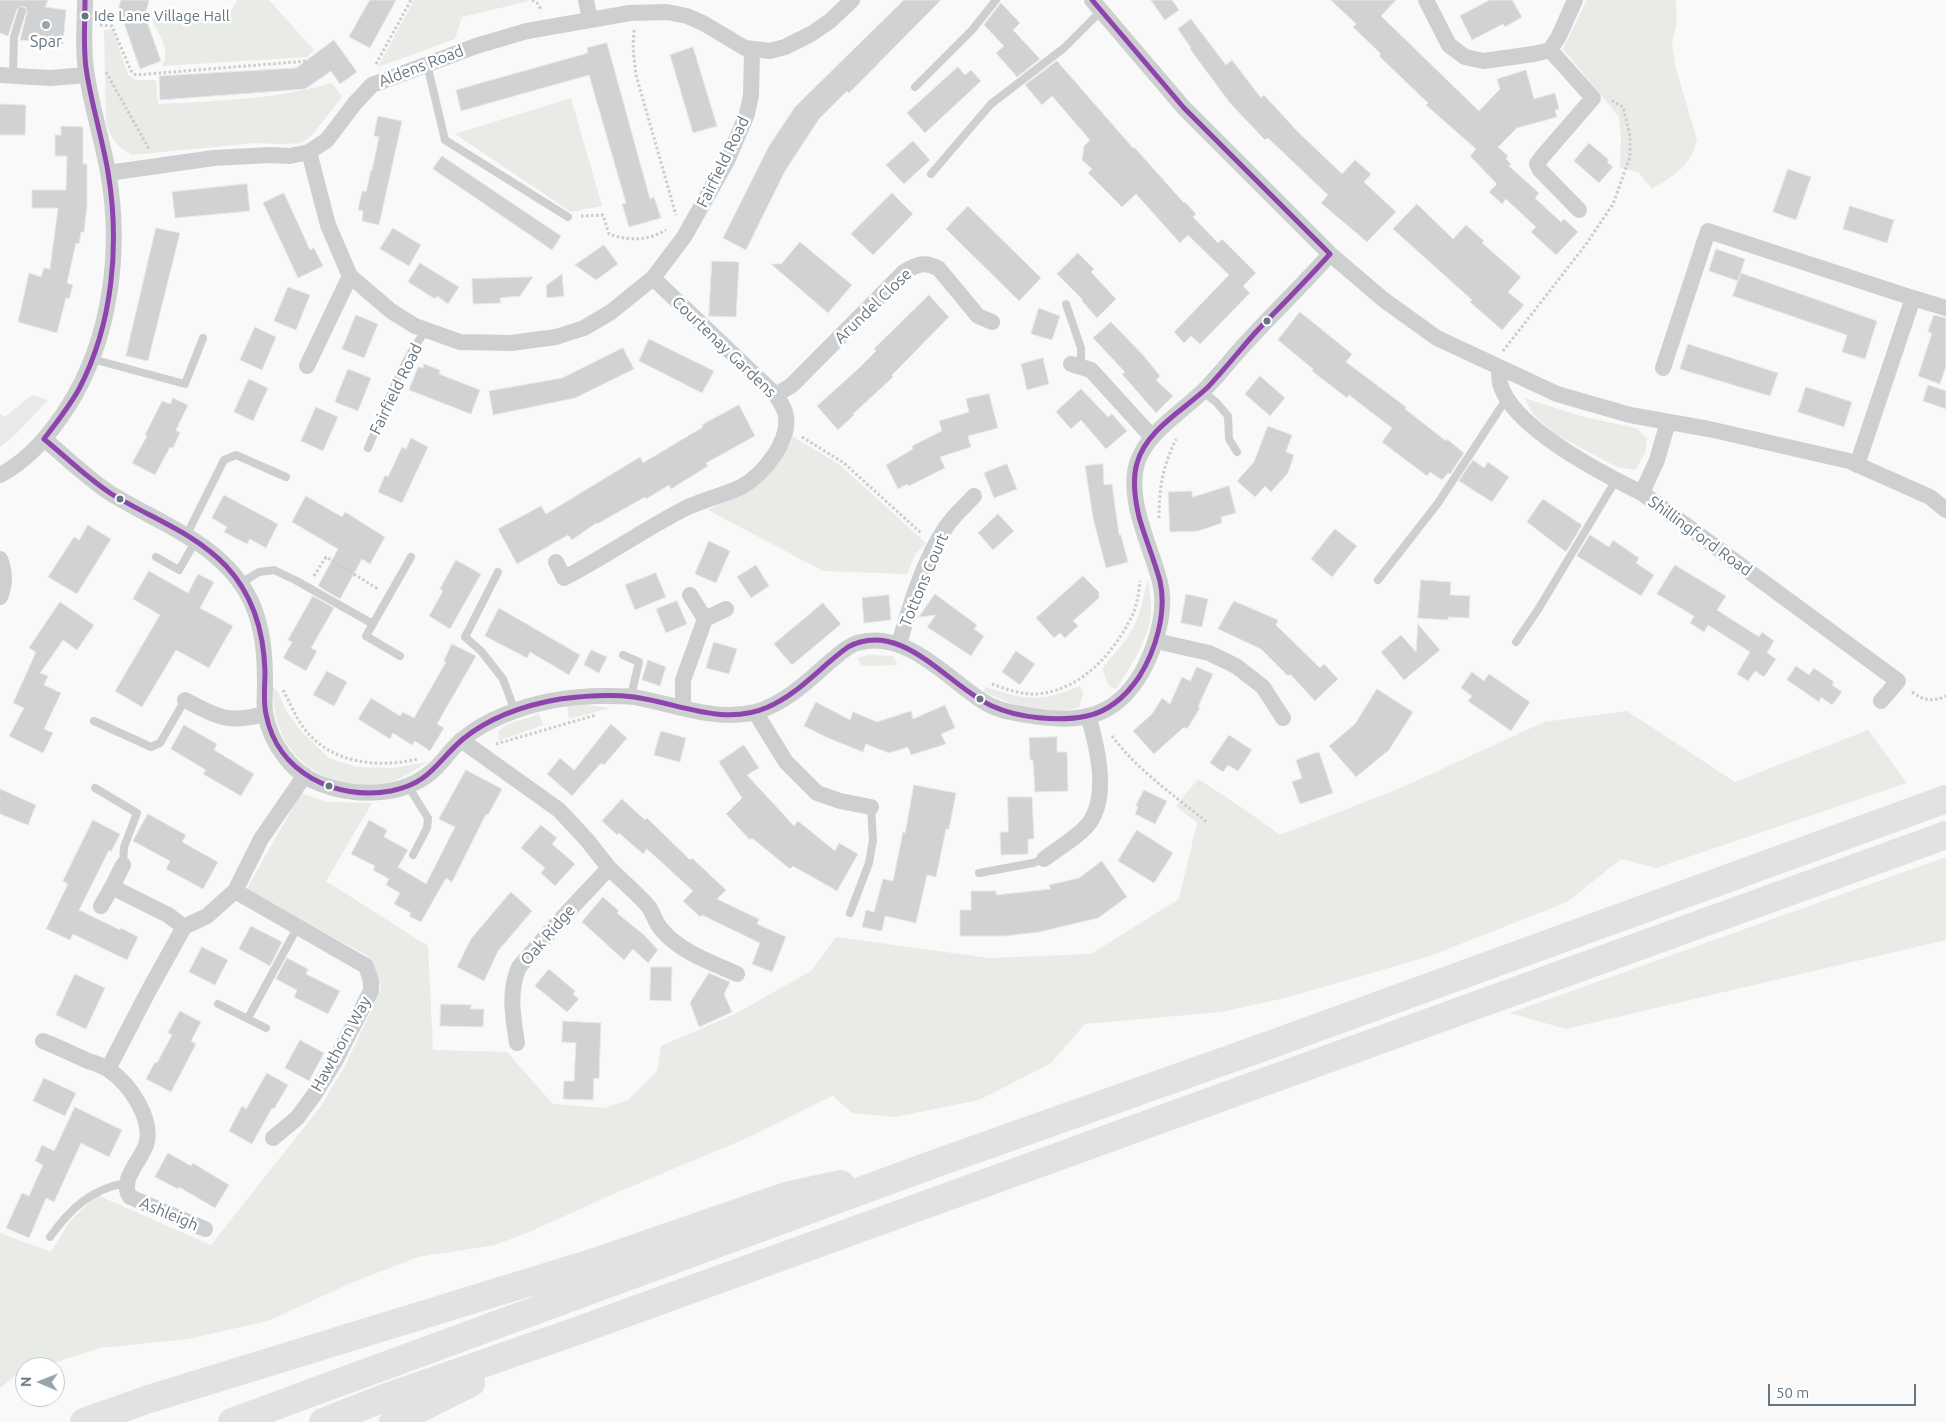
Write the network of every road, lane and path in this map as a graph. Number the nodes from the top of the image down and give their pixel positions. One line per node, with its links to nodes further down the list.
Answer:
1 (411, 0): 21 (path)
2 (586, 0): 11 (street)
3 (852, 0): 14 (street)
4 (996, 0): 22 (lane)
5 (1426, 0): 15 (street)
6 (1575, 0): 15 (street)
7 (85, 4): 12 (path); 20 (street)
8 (1097, 5): 26 (lane); 30 (street)
9 (22, 11): 19 (lane)
10 (630, 13): 11 (street, Aldens Road); 14 (street, Aldens Road); 29 (path, Fairfield Road)
11 (590, 20): 17 (street, Aldens Road)
12 (99, 25): 13 (path); 16 (path)
13 (100, 34)
14 (752, 50): 29 (street, Fairfield Road)
15 (1550, 50): 27 (street)
16 (307, 60)
17 (426, 63): 21 (street, Aldens Road); 28 (lane)
18 (106, 72): 24 (path)
19 (6, 75): 20 (street)
20 (87, 75): 25 (street)
21 (372, 85): 23 (street, Aldens Road)
22 (915, 88)
23 (309, 152): 24 (street, Aldens Road); 31 (street, Fairfield Road)
24 (158, 165): 25 (street, Aldens Road)
25 (108, 173): 39 (street)
26 (931, 174)
27 (1579, 210)
28 (568, 217): 29 (path)
29 (681, 230): 32 (street, Fairfield Road)
30 (1330, 254): 42 (street); 44 (street)
31 (350, 276): 37 (street, Fairfield Road); 41 (street)
32 (653, 278): 37 (street, Fairfield Road); 45 (street, Courtenay Gardens)
33 (1913, 298): 35 (street); 43 (street); 54 (street)
34 (1066, 304): 40 (lane)
35 (1946, 308)
36 (992, 322): 45 (street, Arundel Close)
37 (426, 330): 52 (lane, Fairfield Road)
38 (203, 338): 39 (lane)
39 (92, 359): 51 (street)
40 (1076, 365): 49 (street)
41 (307, 366)
42 (1499, 368): 46 (street, Shillingford Road); 47 (street)
43 (1664, 368)
44 (1203, 392): 49 (street); 53 (lane)
45 (776, 395): 48 (street, Courtenay Gardens)
46 (1507, 398): 57 (street, Shillingford Road); 70 (lane)
47 (1668, 422): 54 (street); 58 (street)
48 (784, 429): 64 (path); 68 (street, Courtenay Gardens)
49 (1152, 437): 63 (street)
50 (1177, 438): 61 (path)
51 (44, 439): 55 (street); 62 (street)
52 (368, 448)
53 (1237, 452)
54 (1857, 465): 60 (street)
55 (0, 474)
56 (286, 478): 62 (lane)
57 (1616, 480): 58 (street, Shillingford Road); 80 (lane)
58 (1642, 493): 84 (street, Shillingford Road)
59 (974, 496): 64 (street, Tottons Court)
60 (1946, 510)
61 (1159, 527)
62 (190, 539): 66 (lane); 71 (street)
63 (1146, 542): 79 (street); 86 (path)
64 (936, 544): 81 (street, Tottons Court)
65 (411, 557): 74 (lane)
66 (156, 558)
67 (0, 559): 75 (street)
68 (556, 562)
69 (498, 572): 92 (lane)
70 (1378, 580)
71 (241, 583): 72 (lane); 94 (street)
72 (307, 587): 74 (path); 78 (lane)
73 (690, 594): 77 (street)
74 (389, 595): 78 (lane)
75 (0, 597)
76 (726, 609): 77 (street)
77 (705, 619): 91 (street)
78 (373, 624): 83 (lane)
79 (1156, 641): 96 (street); 97 (street)
80 (1516, 642)
81 (899, 644): 86 (street); 93 (street)
82 (623, 655): 87 (lane)
83 (400, 656)
84 (1898, 681): 88 (path); 90 (street)
85 (281, 685): 99 (path)
86 (965, 688): 96 (street)
87 (631, 696): 91 (street); 92 (street)
88 (1946, 696)
89 (185, 700): 94 (street); 98 (lane)
90 (1881, 701)
91 (683, 708): 93 (street)
92 (515, 711): 99 (street)
93 (754, 712): 105 (street)
94 (265, 714): 101 (street)
95 (601, 714): 100 (path)
96 (1093, 714): 106 (path); 109 (street)
97 (1283, 718)
98 (94, 721)
99 (456, 746): 100 (street); 102 (street)
100 (476, 750): 111 (street)
101 (305, 775): 102 (street); 114 (street)
102 (408, 786): 108 (lane)
103 (95, 788): 110 (lane)
104 (1946, 799): 127 (highway)
105 (871, 807): 116 (lane)
106 (1208, 823)
107 (1946, 835): 131 (highway)
108 (413, 855)
109 (1044, 860): 112 (lane)
110 (122, 865): 113 (street)
111 (609, 868): 119 (street); 124 (street, Oak Ridge)
112 (979, 873)
113 (112, 887): 115 (street); 117 (street)
114 (235, 891): 117 (street); 118 (street, Hawthorn Way)
115 (102, 906)
116 (850, 913)
117 (184, 927): 125 (street)
118 (297, 928): 121 (lane); 126 (street, Hawthorn Way)
119 (736, 974)
120 (218, 1004): 121 (lane)
121 (248, 1018): 122 (lane)
122 (266, 1028)
123 (42, 1041): 125 (street, Ashleigh)
124 (517, 1043)
125 (108, 1069): 128 (street, Ashleigh)
126 (273, 1138)
127 (934, 1164): 132 (highway); 133 (highway)
128 (126, 1183): 129 (street, Ashleigh); 130 (lane)
129 (205, 1229)
130 (50, 1237)
131 (571, 1333): 134 (highway); 135 (highway)
132 (84, 1422)
133 (232, 1422)
134 (323, 1422)
135 (393, 1422)

